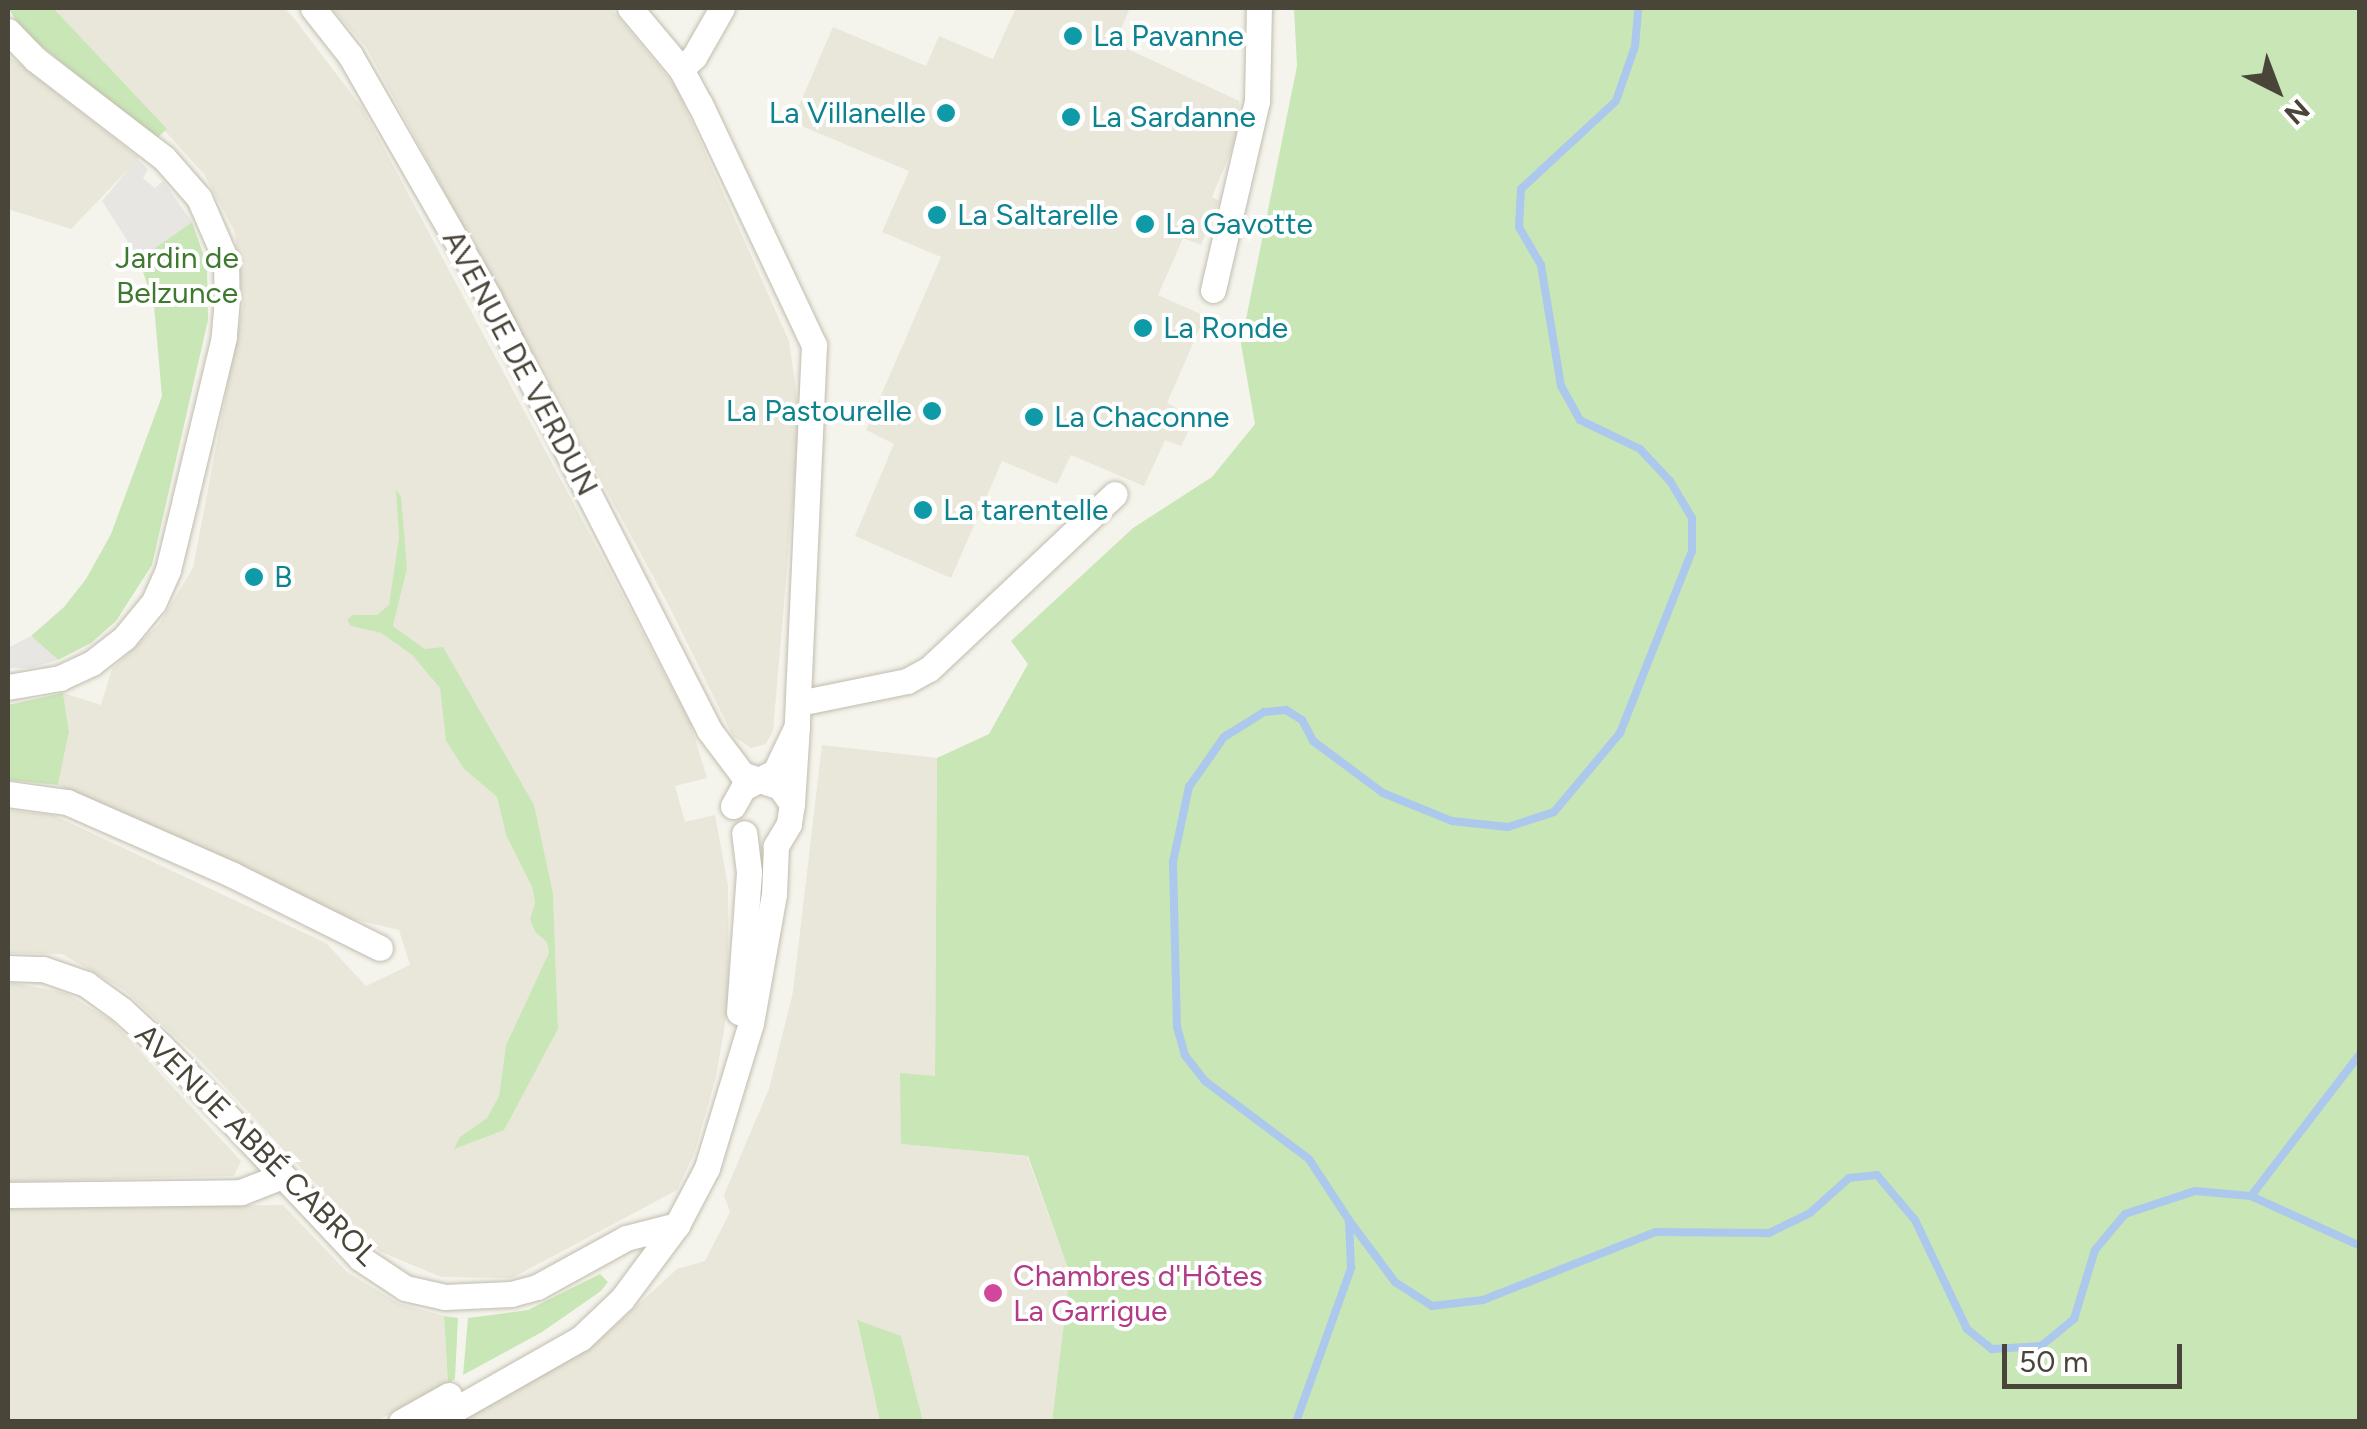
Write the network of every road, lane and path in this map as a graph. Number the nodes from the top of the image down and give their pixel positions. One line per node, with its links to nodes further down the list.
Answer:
1 (313, 8): 11 (street, AVENUE DE VERDUN)
2 (630, 8): 6 (street)
3 (722, 8): 6 (street)
4 (1259, 8): 7 (street)
5 (8, 30): 9 (street)
6 (681, 69): 10 (street)
7 (1213, 290)
8 (1115, 494): 10 (street)
9 (8, 687)
10 (798, 714): 12 (street); 14 (street)
11 (709, 730): 12 (street, AVENUE DE VERDUN); 15 (street, AVENUE DE VERDUN)
12 (762, 780): 14 (street); 15 (street)
13 (8, 794): 18 (street)
14 (792, 804): 16 (street)
15 (733, 806): 17 (street)
16 (782, 832): 17 (street); 20 (street)
17 (744, 833): 20 (street)
18 (380, 948)
19 (8, 968): 21 (street, AVENUE ABBÉ CABROL)
20 (735, 1082): 23 (street)
21 (282, 1176): 22 (street); 24 (street, AVENUE ABBÉ CABROL)
22 (8, 1194)
23 (677, 1225): 24 (street, AVENUE ABBÉ CABROL); 25 (street)
24 (567, 1271): 25 (street)
25 (632, 1283): 26 (street); 27 (street)
26 (401, 1422)
27 (434, 1422)

